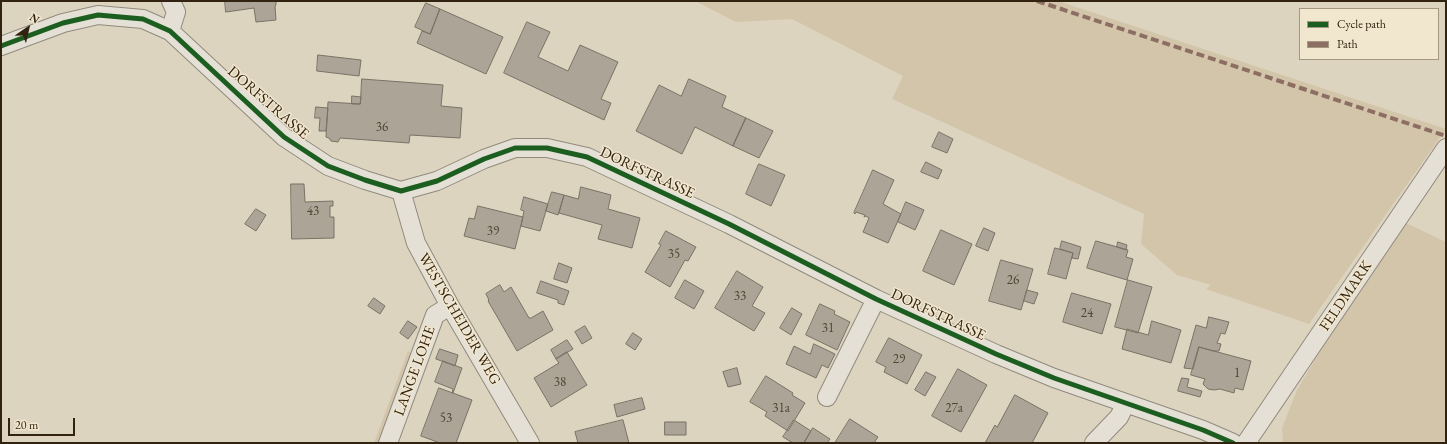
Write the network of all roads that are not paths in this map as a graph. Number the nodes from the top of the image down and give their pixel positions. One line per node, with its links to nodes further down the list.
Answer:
1 (171, 1): 3 (street)
2 (101, 8): 3 (street, DORFSTRASSE); 4 (street, DORFSTRASSE)
3 (170, 31): 6 (street, DORFSTRASSE)
4 (1, 46)
5 (1446, 148): 15 (street, FELDMARK)
6 (401, 191): 7 (street, DORFSTRASSE); 8 (street, WESTSCHEIDER WEG)
7 (876, 299): 9 (street, DORFSTRASSE); 10 (street, DORFSTRASSE)
8 (450, 306): 11 (street, LANGE LOHE); 12 (street, WESTSCHEIDER WEG)
9 (827, 397)
10 (1126, 403): 13 (street); 14 (street, DORFSTRASSE)
11 (388, 443)
12 (530, 443)
13 (1094, 443)
14 (1233, 443)
15 (1246, 443)

